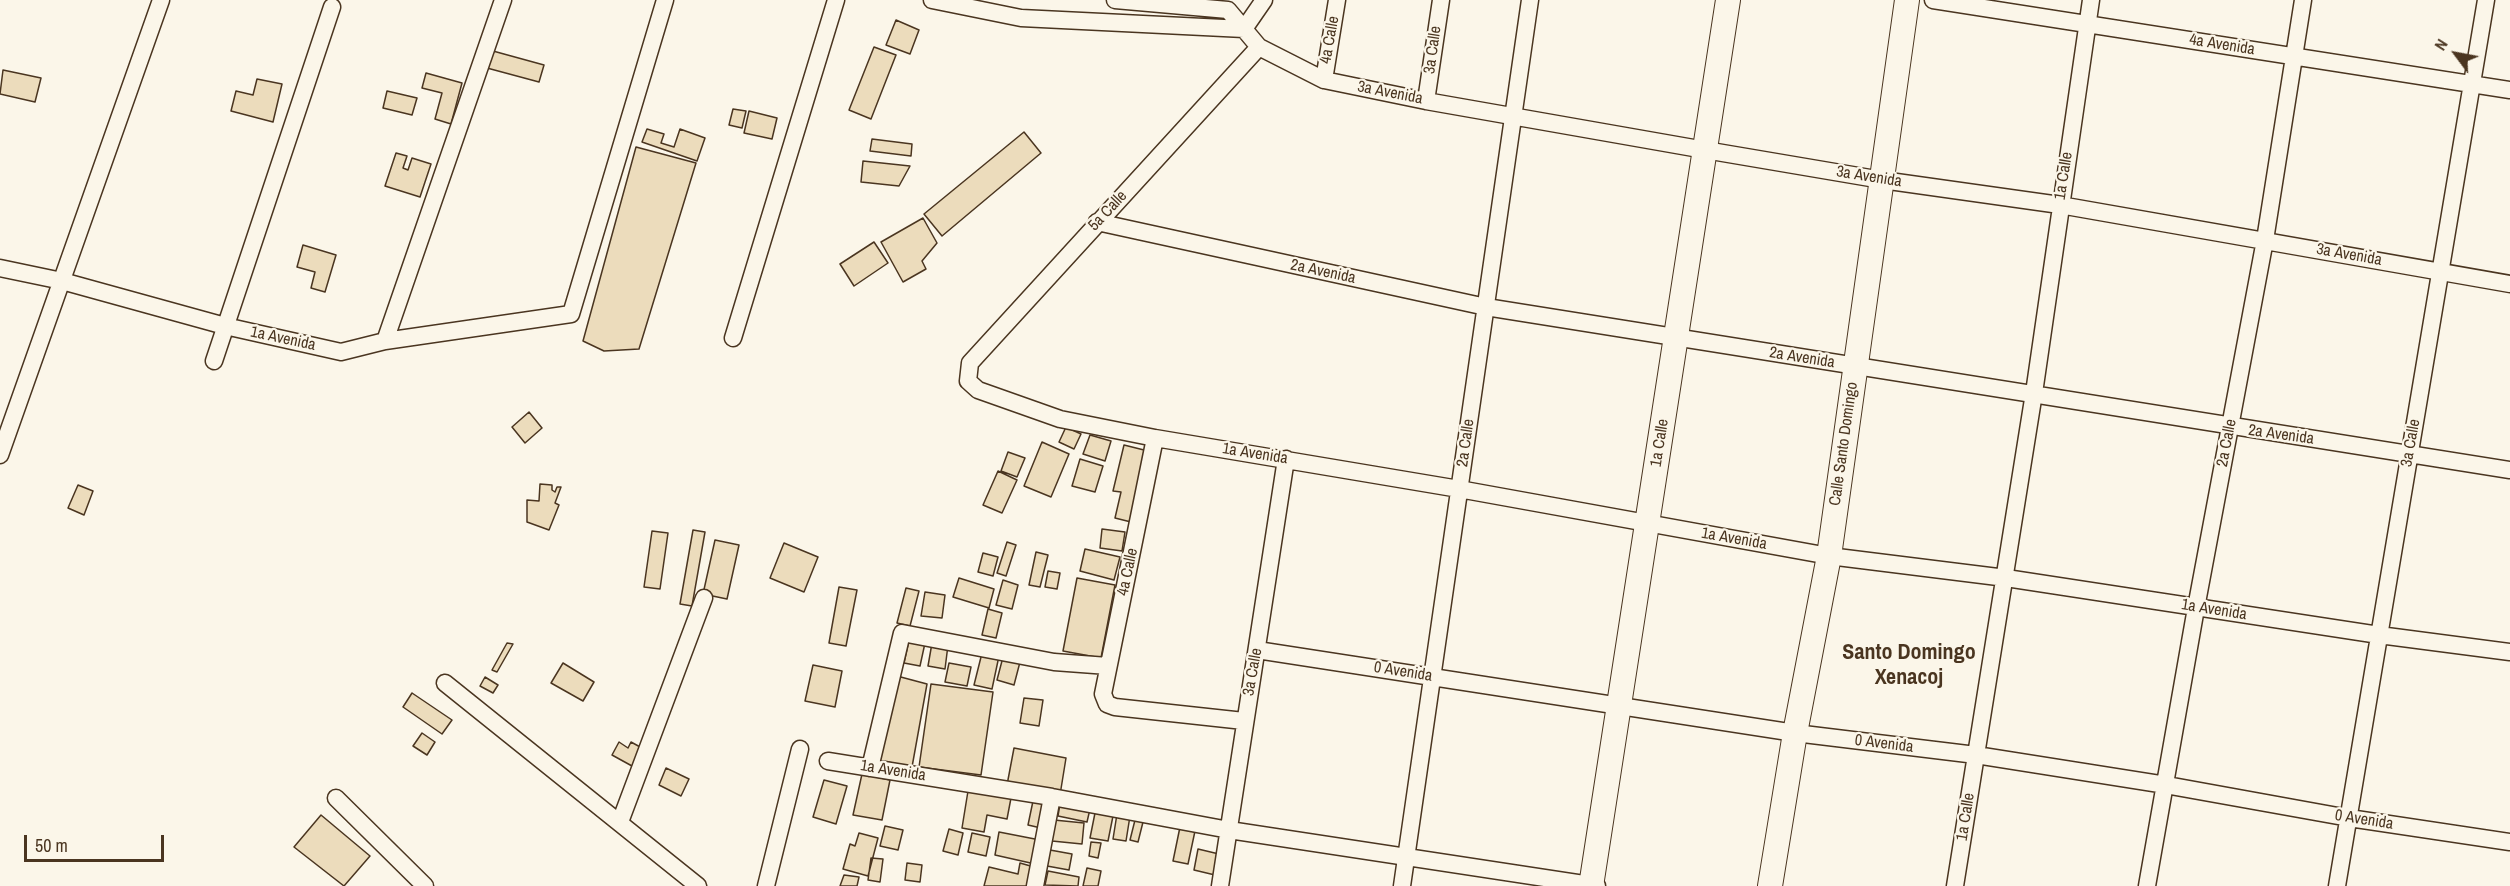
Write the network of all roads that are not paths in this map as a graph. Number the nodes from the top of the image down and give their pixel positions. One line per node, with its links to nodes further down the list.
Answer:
1 (161, 0): 34 (street)
2 (503, 0): 40 (street)
3 (665, 0): 40 (street, 1a Avenida)
4 (836, 0): 38 (street)
5 (932, 0): 19 (street)
6 (1115, 0): 19 (street, 3a Avenida)
7 (1264, 0): 19 (street)
8 (1337, 0): 22 (street, 4a Calle)
9 (1441, 0): 25 (street, 3a Calle)
10 (1530, 0): 26 (street, 2a Calle)
11 (1728, 0): 27 (main road, 1a Calle)
12 (1907, 0): 28 (main road, Calle Santo Domingo)
13 (1933, 0): 18 (street, 4a Avenida)
14 (2091, 0): 18 (street, 1a Calle)
15 (2303, 0): 21 (street, 2a Calle)
16 (2486, 0): 23 (street, 3a Calle)
17 (332, 7): 37 (street)
18 (2088, 24): 21 (street, 4a Avenida); 29 (street, 1a Calle)
19 (1244, 29): 20 (street, 3a Avenida)
20 (1259, 47): 22 (street, 3a Avenida); 30 (street, 5a Calle)
21 (2294, 56): 23 (street, 4a Avenida); 31 (street, 2a Calle)
22 (1324, 80): 25 (street, 3a Avenida)
23 (2472, 84): 24 (street, 4a Avenida); 33 (street, 3a Calle)
24 (2510, 90)
25 (1426, 101): 26 (street, 3a Avenida)
26 (1514, 116): 27 (street, 3a Avenida); 36 (street, 2a Calle)
27 (1705, 150): 28 (street, 3a Avenida); 39 (main road, 1a Calle)
28 (1882, 180): 29 (street, 3a Avenida); 42 (main road, Calle Santo Domingo)
29 (2060, 205): 31 (street, 3a Avenida); 44 (street, 1a Calle)
30 (1097, 222): 36 (street, 2a Avenida); 43 (street, 5a Calle)
31 (2265, 240): 33 (street, 3a Avenida); 45 (street, 2a Calle)
32 (0, 268): 34 (street, 1a Avenida)
33 (2440, 272): 35 (street, 3a Avenida); 47 (street, 3a Calle)
34 (62, 281): 37 (street, 1a Avenida); 48 (street)
35 (2510, 284)
36 (1486, 307): 39 (street, 2a Avenida); 51 (street, 2a Calle)
37 (225, 326): 40 (street, 1a Avenida); 41 (street)
38 (733, 338)
39 (1676, 338): 42 (street, 2a Avenida); 52 (main road, 1a Calle)
40 (385, 341)
41 (214, 361)
42 (1855, 366): 44 (street, 2a Avenida); 53 (main road, Calle Santo Domingo)
43 (968, 381): 46 (street, 1a Avenida)
44 (2034, 393): 45 (street, 2a Avenida); 54 (street, 1a Calle)
45 (2230, 427): 47 (street, 2a Avenida); 56 (street, 2a Calle)
46 (1155, 438): 49 (street, 1a Avenida); 60 (street, 4a Calle)
47 (2409, 453): 50 (street, 2a Avenida); 57 (street, 3a Calle)
48 (0, 455)
49 (1286, 459): 51 (street, 1a Avenida); 58 (street, 3a Calle)
50 (2510, 470)
51 (1459, 489): 52 (street, 1a Avenida); 61 (street, 2a Calle)
52 (1647, 523): 53 (street, 1a Avenida); 63 (main road, 1a Calle)
53 (1829, 556): 54 (street, 1a Avenida); 65 (main road, Calle Santo Domingo)
54 (2006, 578): 56 (street, 1a Avenida); 67 (street, 1a Calle)
55 (704, 598): 74 (street)
56 (2196, 608): 57 (street, 1a Avenida); 70 (street, 2a Calle)
57 (2379, 635): 59 (street, 1a Avenida); 73 (street, 3a Calle)
58 (1257, 650): 61 (street, 0 Avenida); 64 (street, 3a Calle)
59 (2510, 652)
60 (1108, 666): 64 (street, 4a Calle); 69 (street)
61 (1432, 676): 63 (street, 0 Avenida); 77 (street, 2a Calle)
62 (445, 682): 74 (street)
63 (1619, 706): 65 (street, 0 Avenida); 84 (main road, 1a Calle)
64 (1244, 721): 75 (street, 3a Calle)
65 (1795, 733): 67 (street, 0 Avenida); 85 (main road, Calle Santo Domingo)
66 (801, 749): 80 (street)
67 (1976, 755): 70 (street, 0 Avenida); 86 (street, 1a Calle)
68 (828, 761): 69 (street, 1a Avenida)
69 (870, 768): 71 (street, 1a Avenida)
70 (2166, 785): 73 (street, 0 Avenida); 87 (street, 2a Calle)
71 (1052, 797): 75 (street, 1a Avenida); 81 (street)
72 (336, 798): 78 (street)
73 (2349, 818): 76 (street, 0 Avenida); 88 (street, 3a Calle)
74 (620, 822): 79 (street)
75 (1229, 830): 77 (street, 1a Avenida); 82 (street, 3a Calle)
76 (2510, 842)
77 (1406, 856): 83 (street, 2a Calle); 84 (street, 1a Avenida)
78 (425, 886)
79 (698, 886)
80 (766, 886)
81 (1035, 886)
82 (1220, 886)
83 (1402, 886)
84 (1593, 886)
85 (1770, 886)
86 (1955, 886)
87 (2147, 886)
88 (2337, 886)

